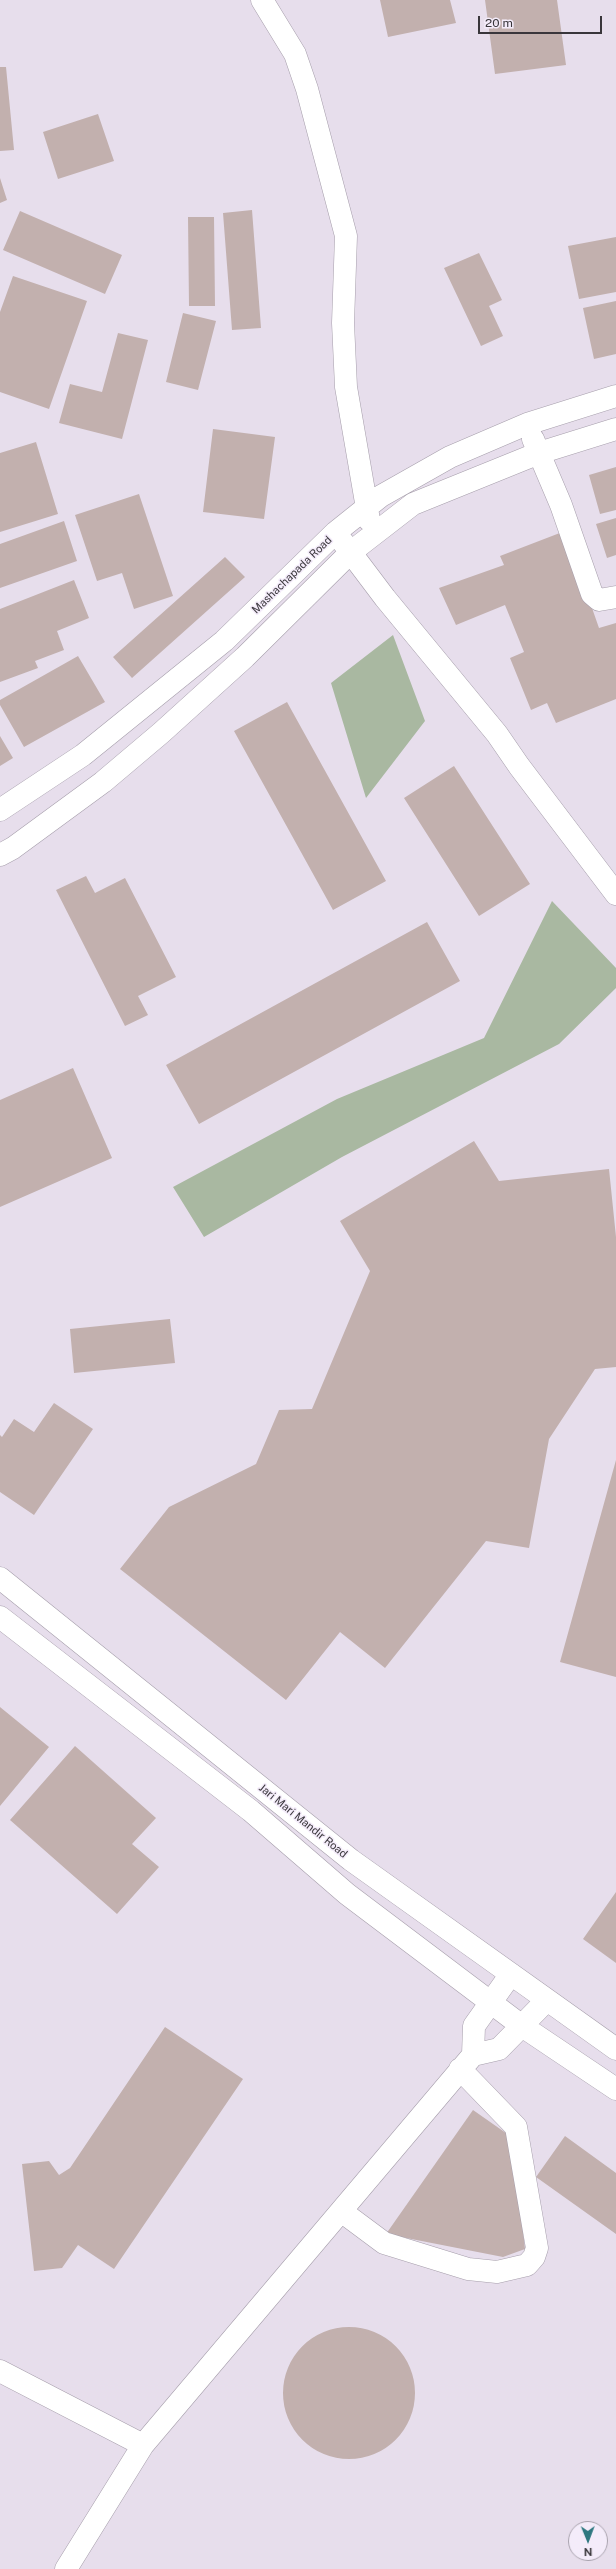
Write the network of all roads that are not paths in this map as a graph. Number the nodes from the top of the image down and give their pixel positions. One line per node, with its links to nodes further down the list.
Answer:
1 (262, 0): 6 (street)
2 (616, 396): 3 (street, Mashachapada Road)
3 (527, 424): 5 (street); 6 (street, Mashachapada Road)
4 (616, 429): 5 (street)
5 (539, 453): 8 (street); 10 (street)
6 (366, 508): 7 (street, Mashachapada Road); 8 (street)
7 (336, 532): 9 (street); 11 (street, Mashachapada Road)
8 (374, 535): 9 (street)
9 (351, 552): 12 (street); 15 (street)
10 (616, 597)
11 (83, 755): 12 (street); 13 (street, Mashachapada Road)
12 (103, 782): 14 (street)
13 (0, 810)
14 (0, 855)
15 (616, 894)
16 (0, 1578): 18 (street, Jari Mari Mandir Road)
17 (0, 1617): 19 (street)
18 (75, 1638): 19 (street); 20 (street, Jari Mari Mandir Road)
19 (57, 1661): 22 (street)
20 (510, 1974): 21 (street, Jari Mari Mandir Road); 22 (street)
21 (547, 2000): 23 (street); 24 (street, Jari Mari Mandir Road)
22 (491, 2002): 23 (street); 25 (street)
23 (522, 2026): 25 (street); 26 (street)
24 (616, 2049)
25 (467, 2062): 27 (street); 27 (street)
26 (616, 2089)
27 (341, 2211): 29 (street)
28 (0, 2371): 29 (street)
29 (143, 2445): 30 (street)
30 (66, 2569)

